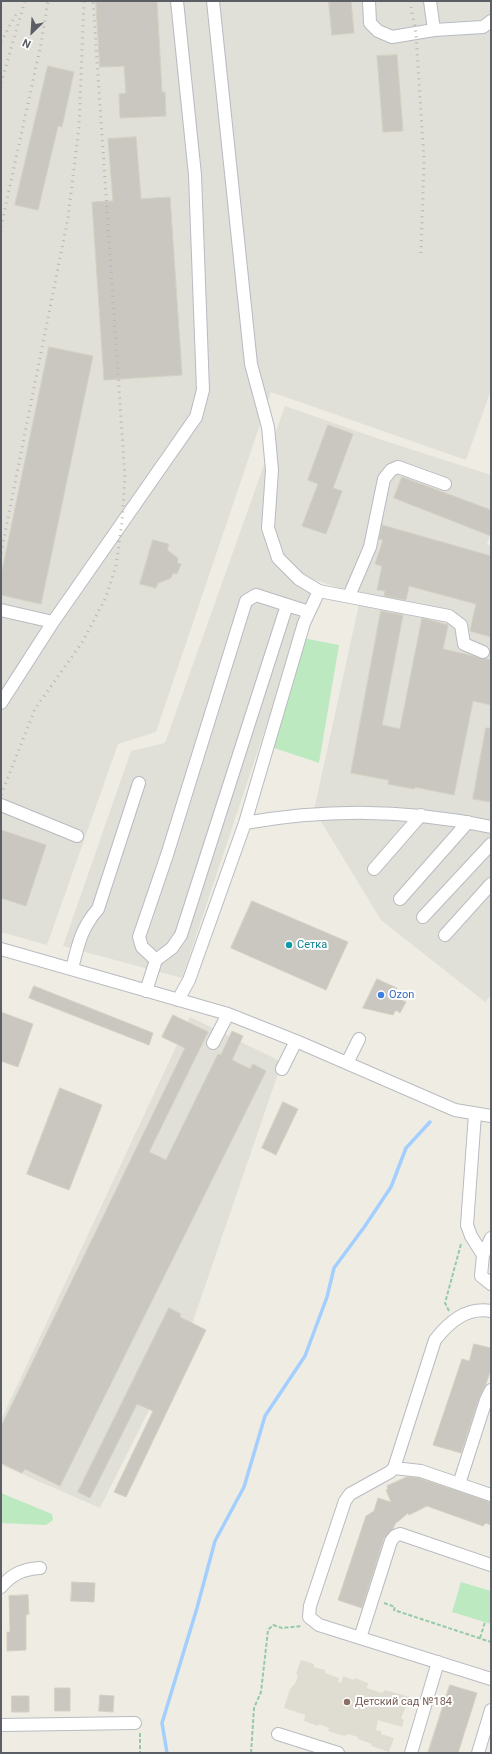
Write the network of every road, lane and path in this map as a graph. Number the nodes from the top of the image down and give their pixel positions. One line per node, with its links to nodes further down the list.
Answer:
1 (177, 1): 13 (street)
2 (213, 1): 8 (street)
3 (369, 1): 6 (street)
4 (430, 1): 6 (street)
5 (491, 21): 6 (street)
6 (434, 30)
7 (445, 484): 9 (street)
8 (319, 591): 9 (street); 12 (street)
9 (349, 596): 14 (street)
10 (287, 605): 12 (street); 30 (street); 30 (street)
11 (1, 610): 13 (street)
12 (309, 612): 20 (street)
13 (53, 622): 15 (street)
14 (483, 652)
15 (1, 704)
16 (139, 783): 31 (street)
17 (1, 805): 22 (street)
18 (421, 815): 19 (street); 20 (street); 24 (street)
19 (468, 822): 21 (street); 26 (street)
20 (245, 823): 33 (street)
21 (491, 827)
22 (77, 836)
23 (491, 844): 27 (street)
24 (374, 869)
25 (491, 884): 28 (street)
26 (400, 899)
27 (423, 917)
28 (445, 935)
29 (1, 949): 31 (street)
30 (156, 960): 32 (street)
31 (72, 969): 32 (street)
32 (146, 990): 33 (street)
33 (178, 1000): 34 (street)
34 (228, 1014): 36 (street); 37 (street)
35 (359, 1039): 38 (street)
36 (296, 1041): 38 (street); 39 (street)
37 (214, 1043)
38 (347, 1063): 40 (street)
39 (282, 1069)
40 (474, 1114): 41 (street); 42 (street)
41 (491, 1116)
42 (467, 1225): 44 (street); 47 (path)
43 (491, 1238): 44 (street)
44 (483, 1255): 45 (street)
45 (491, 1284)
46 (491, 1311): 47 (street)
47 (453, 1321): 49 (street)
48 (491, 1390): 50 (street)
49 (394, 1468): 50 (street); 57 (street)
50 (459, 1484): 51 (street)
51 (491, 1495)
52 (491, 1565): 55 (street)
53 (40, 1568): 54 (street)
54 (1, 1587)
55 (372, 1598): 58 (street); 59 (path)
56 (485, 1622): 59 (path)
57 (319, 1625): 58 (street); 68 (path)
58 (360, 1638): 61 (street)
59 (480, 1638): 60 (path)
60 (491, 1642)
61 (438, 1662): 62 (street); 70 (street)
62 (491, 1679)
63 (491, 1710): 71 (street)
64 (135, 1723): 65 (street); 67 (path)
65 (1, 1725)
66 (278, 1734): 69 (street)
67 (140, 1753)
68 (251, 1753)
69 (338, 1753)
70 (411, 1753)
71 (478, 1753)

